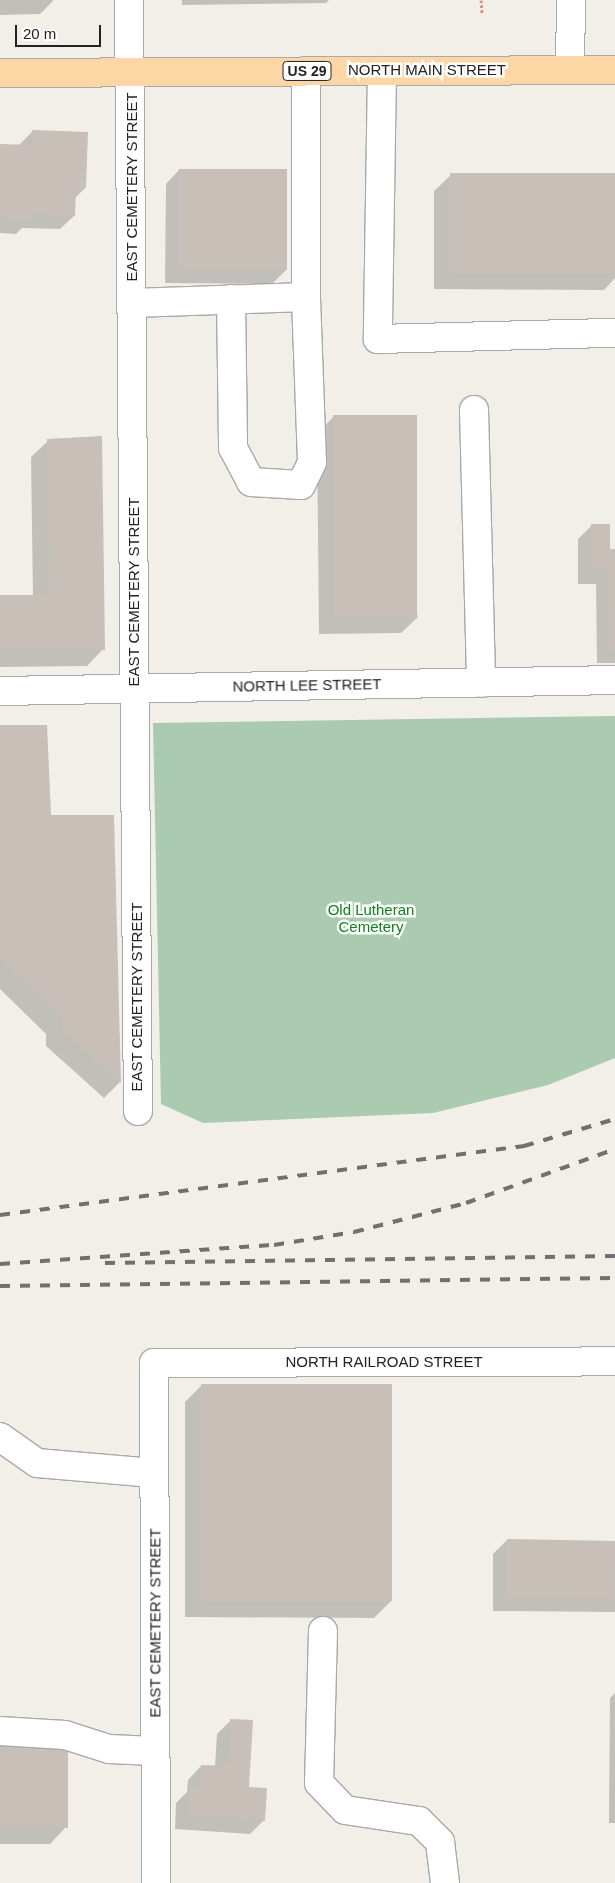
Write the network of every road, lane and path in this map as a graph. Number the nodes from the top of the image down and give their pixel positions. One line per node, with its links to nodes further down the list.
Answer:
1 (129, 0): 9 (street, EAST CEMETERY STREET)
2 (481, 0): 4 (path)
3 (571, 0): 5 (street)
4 (482, 13)
5 (570, 70): 6 (main road, NORTH MAIN STREET / US 29); 8 (main road, NORTH MAIN STREET / US 29)
6 (615, 70)
7 (306, 71): 8 (main road, NORTH MAIN STREET / US 29); 9 (main road, NORTH MAIN STREET / US 29); 11 (street)
8 (382, 71): 14 (street)
9 (131, 72): 10 (main road, NORTH MAIN STREET / US 29); 13 (street, EAST CEMETERY STREET)
10 (0, 73)
11 (306, 296): 12 (street); 12 (street)
12 (231, 299): 13 (street)
13 (132, 303): 18 (street, EAST CEMETERY STREET)
14 (615, 333)
15 (474, 410): 17 (street)
16 (615, 680): 17 (street, NORTH LEE STREET)
17 (481, 682): 18 (street, NORTH LEE STREET)
18 (134, 688): 19 (street, NORTH LEE STREET); 20 (street, EAST CEMETERY STREET)
19 (0, 691)
20 (138, 1111)
21 (615, 1361): 22 (street, NORTH RAILROAD STREET)
22 (154, 1363): 24 (street, EAST CEMETERY STREET)
23 (0, 1437): 24 (street)
24 (154, 1474): 27 (street, EAST CEMETERY STREET)
25 (323, 1631): 29 (street)
26 (0, 1732): 27 (street)
27 (155, 1751): 28 (street, EAST CEMETERY STREET)
28 (156, 1883)
29 (445, 1883)

